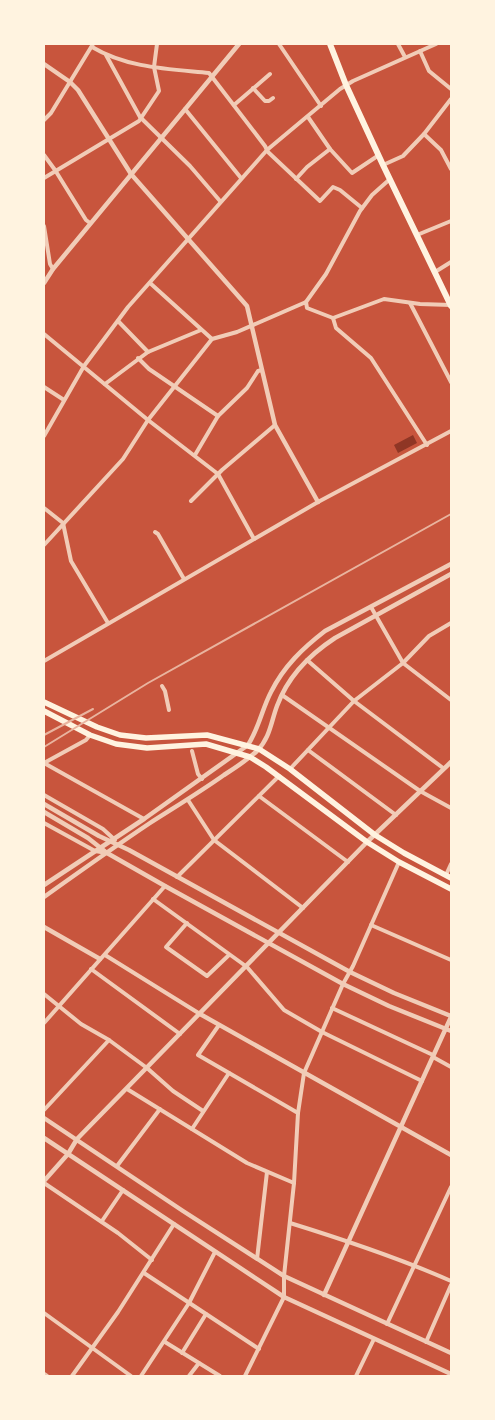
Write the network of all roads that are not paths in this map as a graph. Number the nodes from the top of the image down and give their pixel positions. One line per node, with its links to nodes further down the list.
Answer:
1 (157, 44): 12 (street)
2 (239, 44): 14 (street)
3 (279, 44): 22 (street)
4 (330, 44): 16 (highway)
5 (398, 44): 10 (street)
6 (436, 44): 8 (street)
7 (93, 45): 9 (street); 15 (street)
8 (420, 51): 10 (street); 18 (street)
9 (106, 55): 12 (street); 24 (street)
10 (405, 57): 16 (street)
11 (44, 64): 15 (street)
12 (154, 67): 14 (street); 24 (street)
13 (270, 74): 17 (street)
14 (212, 76): 21 (street); 23 (street)
15 (70, 82): 26 (street); 28 (street)
16 (346, 85): 22 (street); 33 (highway)
17 (253, 88): 19 (street); 21 (street)
18 (451, 89)
19 (274, 98)
20 (451, 99): 27 (street)
21 (234, 104): 31 (street)
22 (321, 106): 25 (street)
23 (185, 109): 29 (street); 39 (street)
24 (140, 117): 28 (street); 29 (street)
25 (308, 117): 30 (street); 31 (street)
26 (44, 120)
27 (424, 134): 34 (street); 35 (street)
28 (108, 138): 36 (street); 37 (street)
29 (161, 138): 37 (street); 42 (street)
30 (330, 149): 33 (street); 41 (street)
31 (267, 150): 39 (street); 41 (street)
32 (44, 155): 36 (street)
33 (379, 156): 34 (highway)
34 (383, 165): 40 (highway)
35 (451, 169)
36 (56, 170): 38 (street); 45 (street)
37 (131, 174): 45 (street); 48 (street)
38 (44, 178)
39 (241, 178): 42 (street)
40 (390, 178): 43 (street); 47 (highway)
41 (296, 180): 43 (street)
42 (220, 201): 48 (street)
43 (362, 208): 54 (street)
44 (451, 221): 47 (street)
45 (90, 223): 50 (street)
46 (44, 226): 50 (street)
47 (417, 235): 51 (highway)
48 (187, 239): 52 (street); 59 (street)
49 (451, 262): 51 (street)
50 (53, 268): 53 (street)
51 (435, 272): 56 (highway)
52 (150, 283): 58 (street); 60 (street)
53 (44, 284)
54 (306, 302): 57 (street); 59 (street)
55 (410, 303): 56 (street); 57 (street); 67 (street)
56 (451, 305)
57 (333, 318): 77 (street)
58 (118, 321): 63 (street); 65 (street)
59 (252, 325): 62 (street); 66 (street)
60 (201, 330): 62 (street); 63 (street)
61 (44, 334): 65 (street)
62 (212, 339): 70 (street)
63 (148, 352): 64 (street)
64 (138, 358): 68 (street); 70 (street)
65 (84, 366): 68 (street); 71 (street)
66 (262, 370): 72 (street); 74 (street)
67 (451, 382)
68 (105, 384): 73 (street)
69 (44, 387): 71 (street)
70 (174, 387): 72 (street); 73 (street)
71 (64, 400): 76 (street)
72 (218, 416): 78 (street)
73 (148, 420): 78 (street); 83 (street)
74 (275, 425): 79 (street); 81 (street)
75 (451, 431): 77 (street)
76 (44, 436)
77 (427, 445): 81 (street)
78 (195, 455): 79 (street)
79 (218, 474): 80 (street); 85 (street)
80 (191, 501)
81 (318, 502): 85 (street)
82 (44, 508): 83 (street)
83 (63, 523): 86 (street); 92 (street)
84 (155, 532): 89 (street)
85 (254, 539): 89 (street)
86 (44, 544)
87 (451, 564): 90 (street)
88 (451, 574): 91 (street)
89 (184, 579): 92 (street)
90 (371, 607): 91 (street); 106 (street)
91 (376, 616): 94 (street); 96 (street)
92 (108, 623): 95 (street)
93 (451, 623): 96 (street)
94 (307, 660): 98 (street); 100 (street)
95 (44, 661)
96 (403, 663): 99 (street); 100 (street)
97 (162, 686): 102 (street)
98 (282, 695): 104 (street); 107 (street)
99 (451, 700)
100 (354, 701): 104 (street); 114 (street)
101 (44, 702): 106 (main road)
102 (169, 710)
103 (44, 711): 105 (main road)
104 (330, 727): 108 (street); 118 (street)
105 (90, 735): 110 (main road); 113 (street)
106 (248, 745): 107 (main road); 110 (street)
107 (259, 749): 111 (street); 115 (main road)
108 (308, 750): 115 (street); 125 (street)
109 (192, 752): 117 (street)
110 (238, 753): 111 (main road); 117 (street)
111 (250, 758): 116 (main road); 121 (street)
112 (451, 762): 114 (street)
113 (44, 763): 126 (street)
114 (443, 768): 118 (street)
115 (290, 769): 128 (main road)
116 (279, 776): 120 (street); 131 (main road)
117 (202, 779): 126 (street)
118 (420, 791): 123 (street); 125 (street)
119 (44, 795): 129 (street)
120 (259, 796): 130 (street); 136 (street)
121 (188, 800): 130 (street); 132 (street)
122 (44, 804): 129 (street)
123 (451, 808)
124 (44, 812): 133 (street)
125 (396, 815): 128 (street)
126 (144, 819): 129 (street)
127 (44, 823): 134 (street)
128 (375, 834): 131 (street); 139 (main road)
129 (112, 840): 132 (street); 133 (street)
130 (214, 840): 140 (street); 146 (street)
131 (367, 842): 136 (street); 137 (main road)
132 (118, 845): 135 (street); 140 (street)
133 (100, 847): 134 (street); 135 (street)
134 (95, 851): 135 (street); 141 (street)
135 (107, 852): 142 (street); 144 (street)
136 (348, 862): 146 (street)
137 (399, 862): 143 (main road); 148 (street)
138 (451, 864): 139 (street)
139 (448, 876)
140 (177, 877): 150 (street)
141 (44, 885)
142 (165, 886): 145 (street); 151 (street)
143 (451, 889)
144 (44, 897)
145 (153, 899): 147 (street); 152 (street)
146 (303, 908): 150 (street)
147 (187, 923): 153 (street); 153 (street)
148 (371, 925): 155 (street); 158 (street)
149 (44, 927): 154 (street)
150 (278, 934): 151 (street); 158 (street)
151 (268, 943): 156 (street); 159 (street)
152 (105, 955): 154 (street); 163 (street)
153 (229, 955): 156 (street)
154 (100, 959): 157 (street)
155 (451, 960)
156 (247, 967): 163 (street); 169 (street)
157 (91, 969): 161 (street); 170 (street)
158 (350, 972): 159 (street); 164 (street)
159 (343, 984): 162 (street); 167 (street)
160 (44, 994): 161 (street)
161 (57, 1006): 165 (street); 171 (street)
162 (332, 1008): 169 (street); 172 (street)
163 (200, 1014): 166 (street); 170 (street)
164 (451, 1017): 167 (street)
165 (44, 1023)
166 (220, 1025): 175 (street); 176 (street)
167 (446, 1029): 168 (street); 172 (street)
168 (451, 1031)
169 (322, 1032): 176 (street); 177 (street)
170 (180, 1034): 174 (street)
171 (109, 1040): 174 (street); 180 (street)
172 (433, 1056): 173 (street); 177 (street)
173 (451, 1067)
174 (147, 1068): 178 (street); 181 (street)
175 (229, 1073): 181 (street); 182 (street)
176 (304, 1073): 182 (street); 184 (street)
177 (422, 1081): 184 (street)
178 (127, 1089): 179 (street); 187 (street)
179 (160, 1109): 185 (street); 190 (street)
180 (44, 1110)
181 (203, 1111): 185 (street)
182 (298, 1113): 193 (street)
183 (44, 1118): 187 (street)
184 (401, 1126): 189 (street); 199 (street)
185 (192, 1129): 191 (street)
186 (44, 1138): 188 (street)
187 (77, 1139): 188 (street); 190 (street)
188 (68, 1154): 192 (street); 195 (street)
189 (451, 1155)
190 (117, 1166): 201 (street)
191 (267, 1172): 193 (street); 201 (street)
192 (44, 1182): 196 (street)
193 (294, 1183): 197 (street)
194 (451, 1186): 203 (street)
195 (123, 1190): 196 (street); 198 (street)
196 (102, 1221): 202 (street)
197 (290, 1223): 199 (street); 205 (street)
198 (174, 1224): 200 (street); 202 (street)
199 (348, 1241): 203 (street); 207 (street)
200 (215, 1252): 208 (street); 209 (street)
201 (257, 1259): 205 (street)
202 (152, 1260): 204 (street)
203 (415, 1265): 206 (street); 212 (street)
204 (144, 1273): 209 (street); 217 (street)
205 (284, 1276): 207 (street); 208 (street)
206 (451, 1283): 215 (street)
207 (324, 1295): 212 (street)
208 (284, 1297): 213 (street); 216 (street)
209 (190, 1303): 211 (street); 214 (street)
210 (44, 1313): 217 (street)
211 (206, 1314): 216 (street); 218 (street)
212 (387, 1324): 215 (street)
213 (374, 1339): 222 (street); 230 (street)
214 (165, 1342): 218 (street); 226 (street)
215 (426, 1342): 219 (street)
216 (259, 1348): 229 (street)
217 (92, 1349): 224 (street); 225 (street)
218 (182, 1352): 220 (street)
219 (451, 1353)
220 (198, 1363): 227 (street); 228 (street)
221 (44, 1374): 223 (street)
222 (449, 1374)
223 (47, 1376)
224 (72, 1376)
225 (131, 1376)
226 (141, 1376)
227 (189, 1376)
228 (220, 1376)
229 (245, 1376)
230 (356, 1376)

